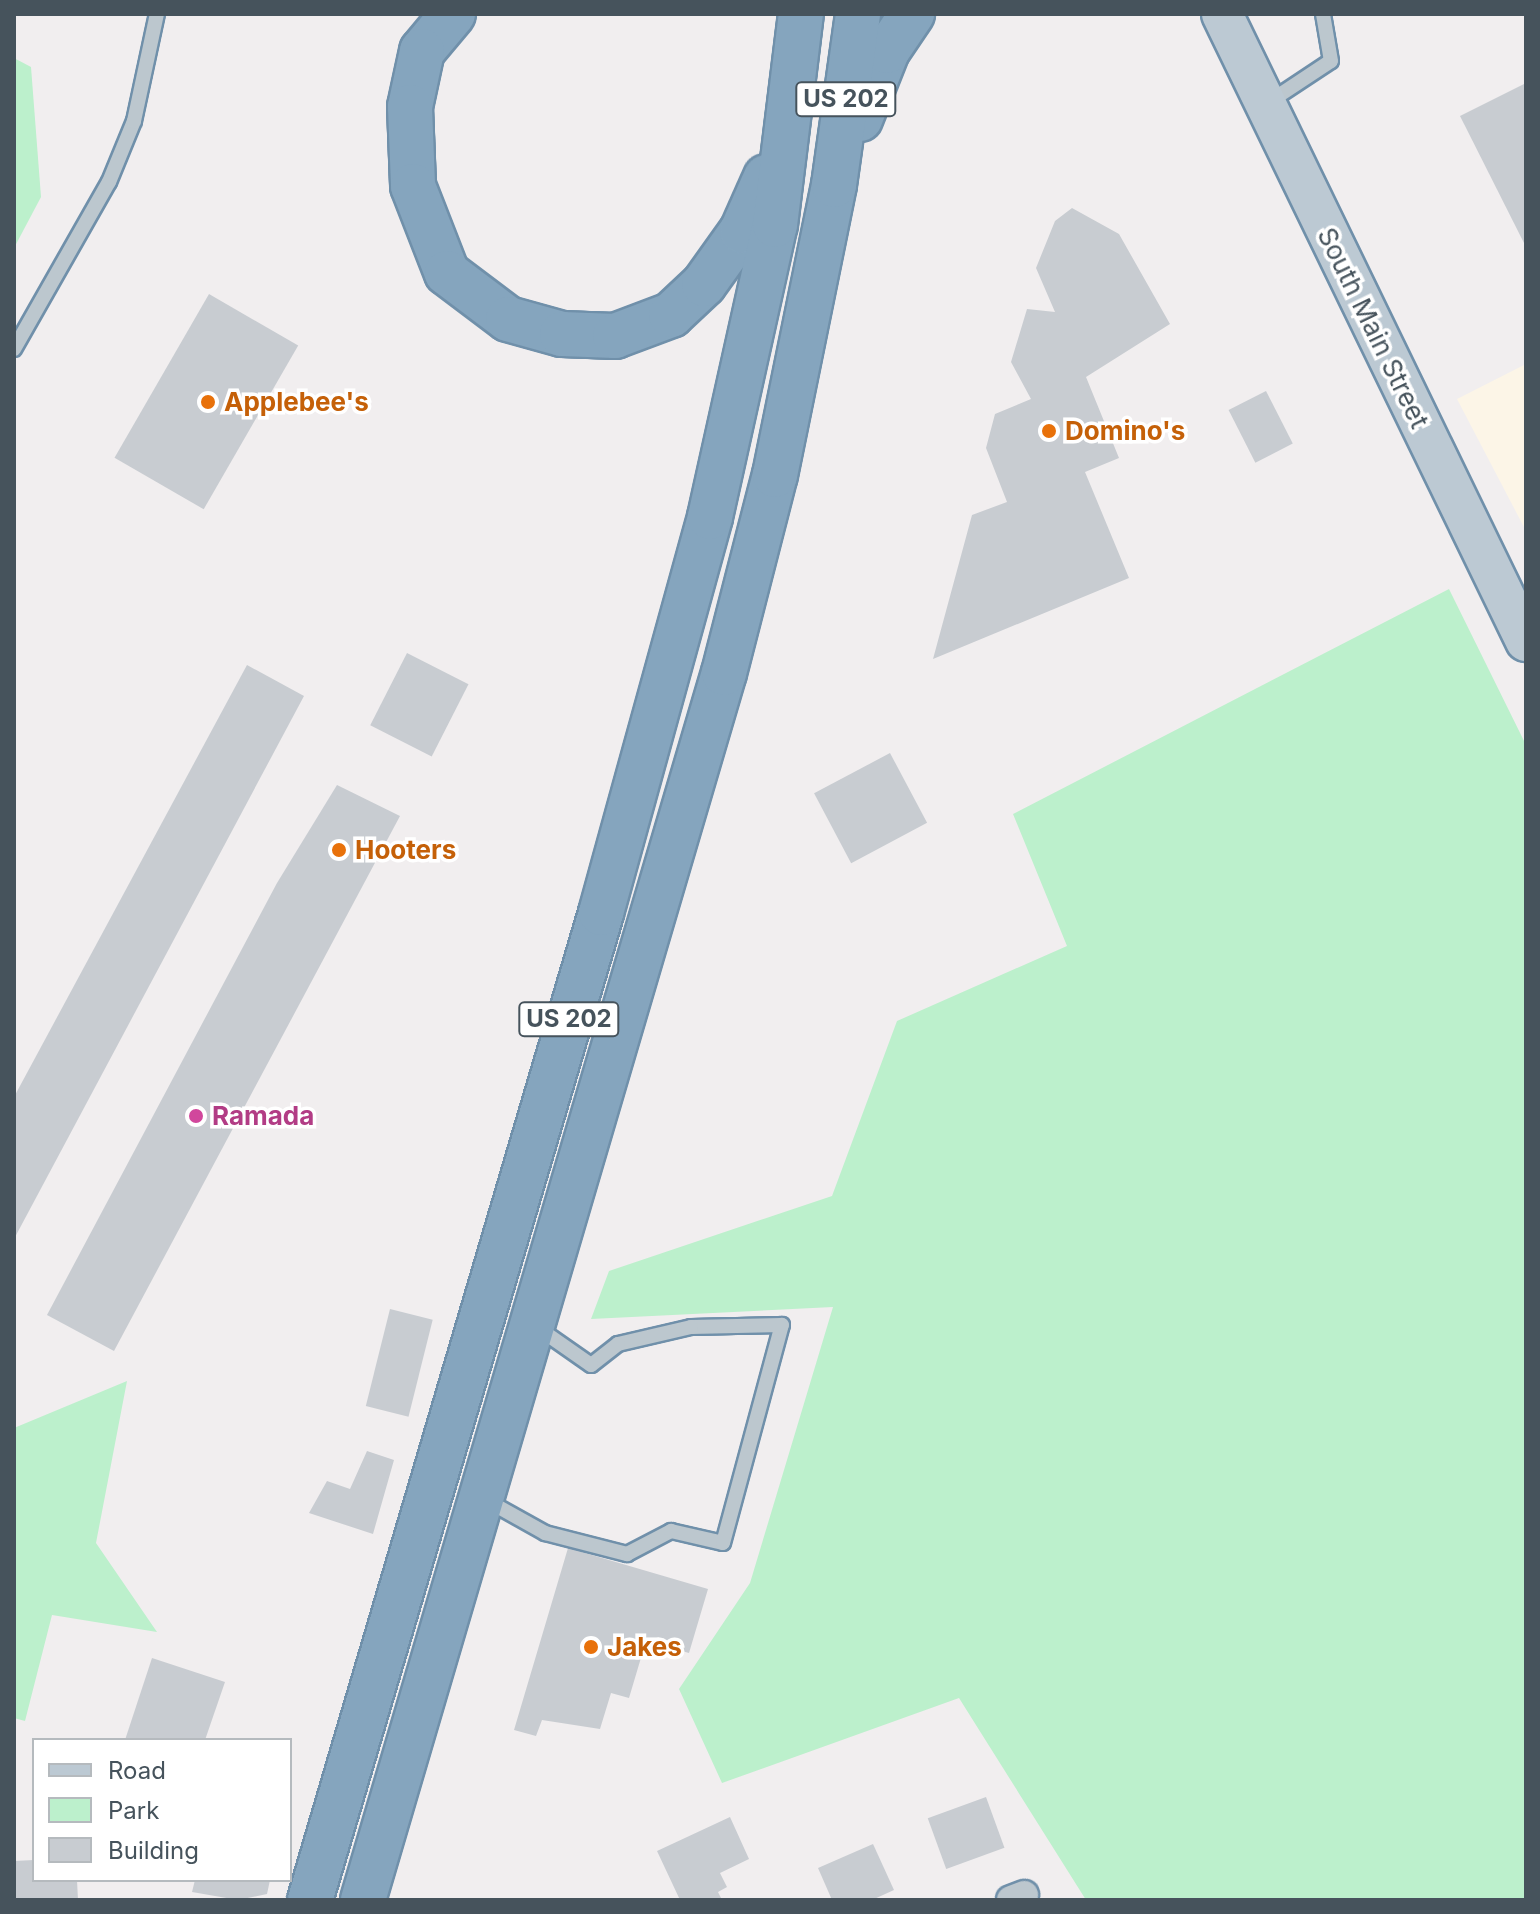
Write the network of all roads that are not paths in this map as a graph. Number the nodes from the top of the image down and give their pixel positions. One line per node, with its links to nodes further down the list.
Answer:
1 (157, 14): 11 (lane)
2 (453, 14): 9 (highway)
3 (801, 14): 9 (highway, US 202)
4 (858, 14): 10 (highway, US 202)
5 (912, 14): 10 (highway)
6 (1222, 14): 8 (street, South Main Street)
7 (1323, 14): 8 (lane)
8 (1262, 106): 12 (street, South Main Street)
9 (787, 127): 15 (highway, US 202)
10 (834, 185): 13 (highway, US 202)
11 (14, 349)
12 (1526, 641)
13 (533, 1324): 14 (highway, US 202); 14 (lane)
14 (482, 1498): 16 (highway, US 202)
15 (310, 1900)
16 (363, 1900)

